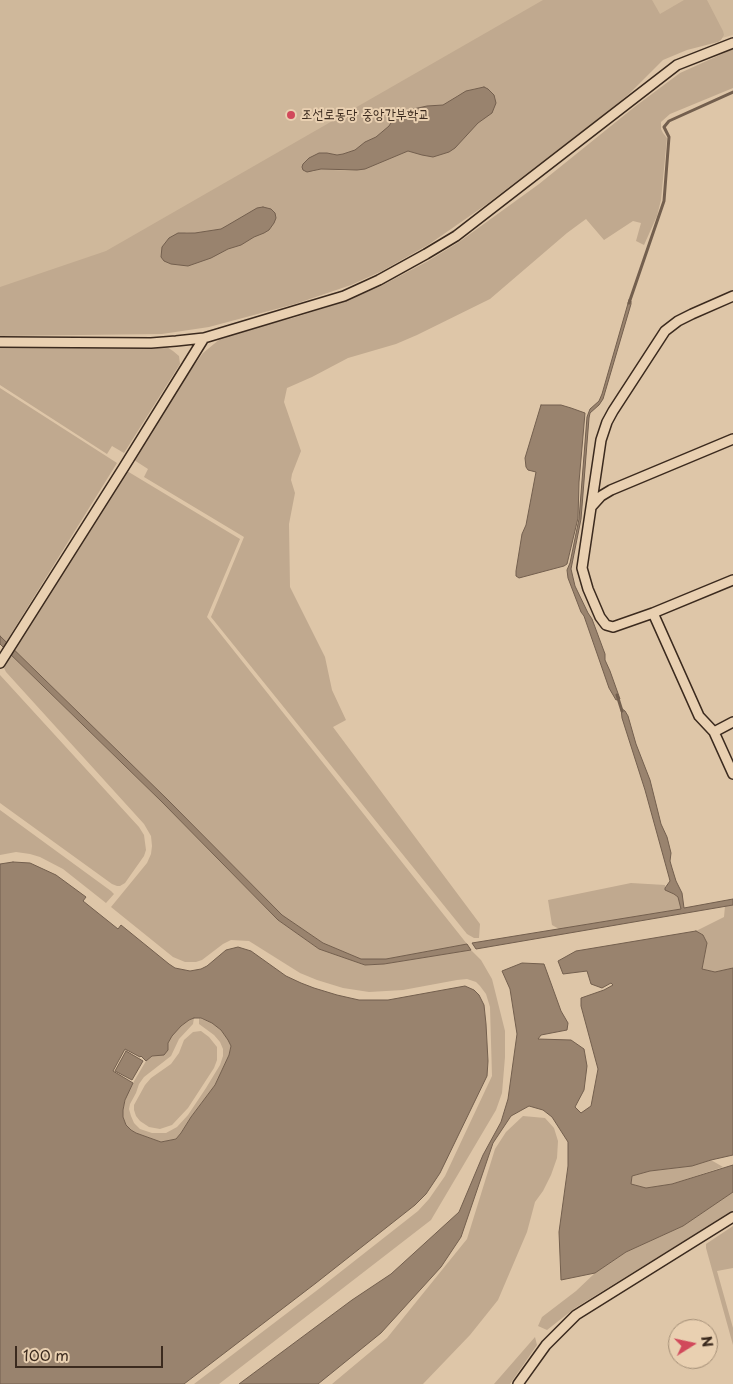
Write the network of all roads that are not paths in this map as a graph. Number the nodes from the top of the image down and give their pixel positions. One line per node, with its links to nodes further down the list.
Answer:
1 (733, 43): 3 (street)
2 (733, 296): 6 (street)
3 (204, 338): 4 (street); 9 (street)
4 (0, 342)
5 (733, 439): 6 (street)
6 (592, 506): 8 (street)
7 (733, 580): 8 (street)
8 (653, 613): 11 (street)
9 (0, 663)
10 (733, 722): 11 (street)
11 (714, 732): 12 (street)
12 (733, 774)
13 (733, 1217): 14 (street)
14 (518, 1384)

